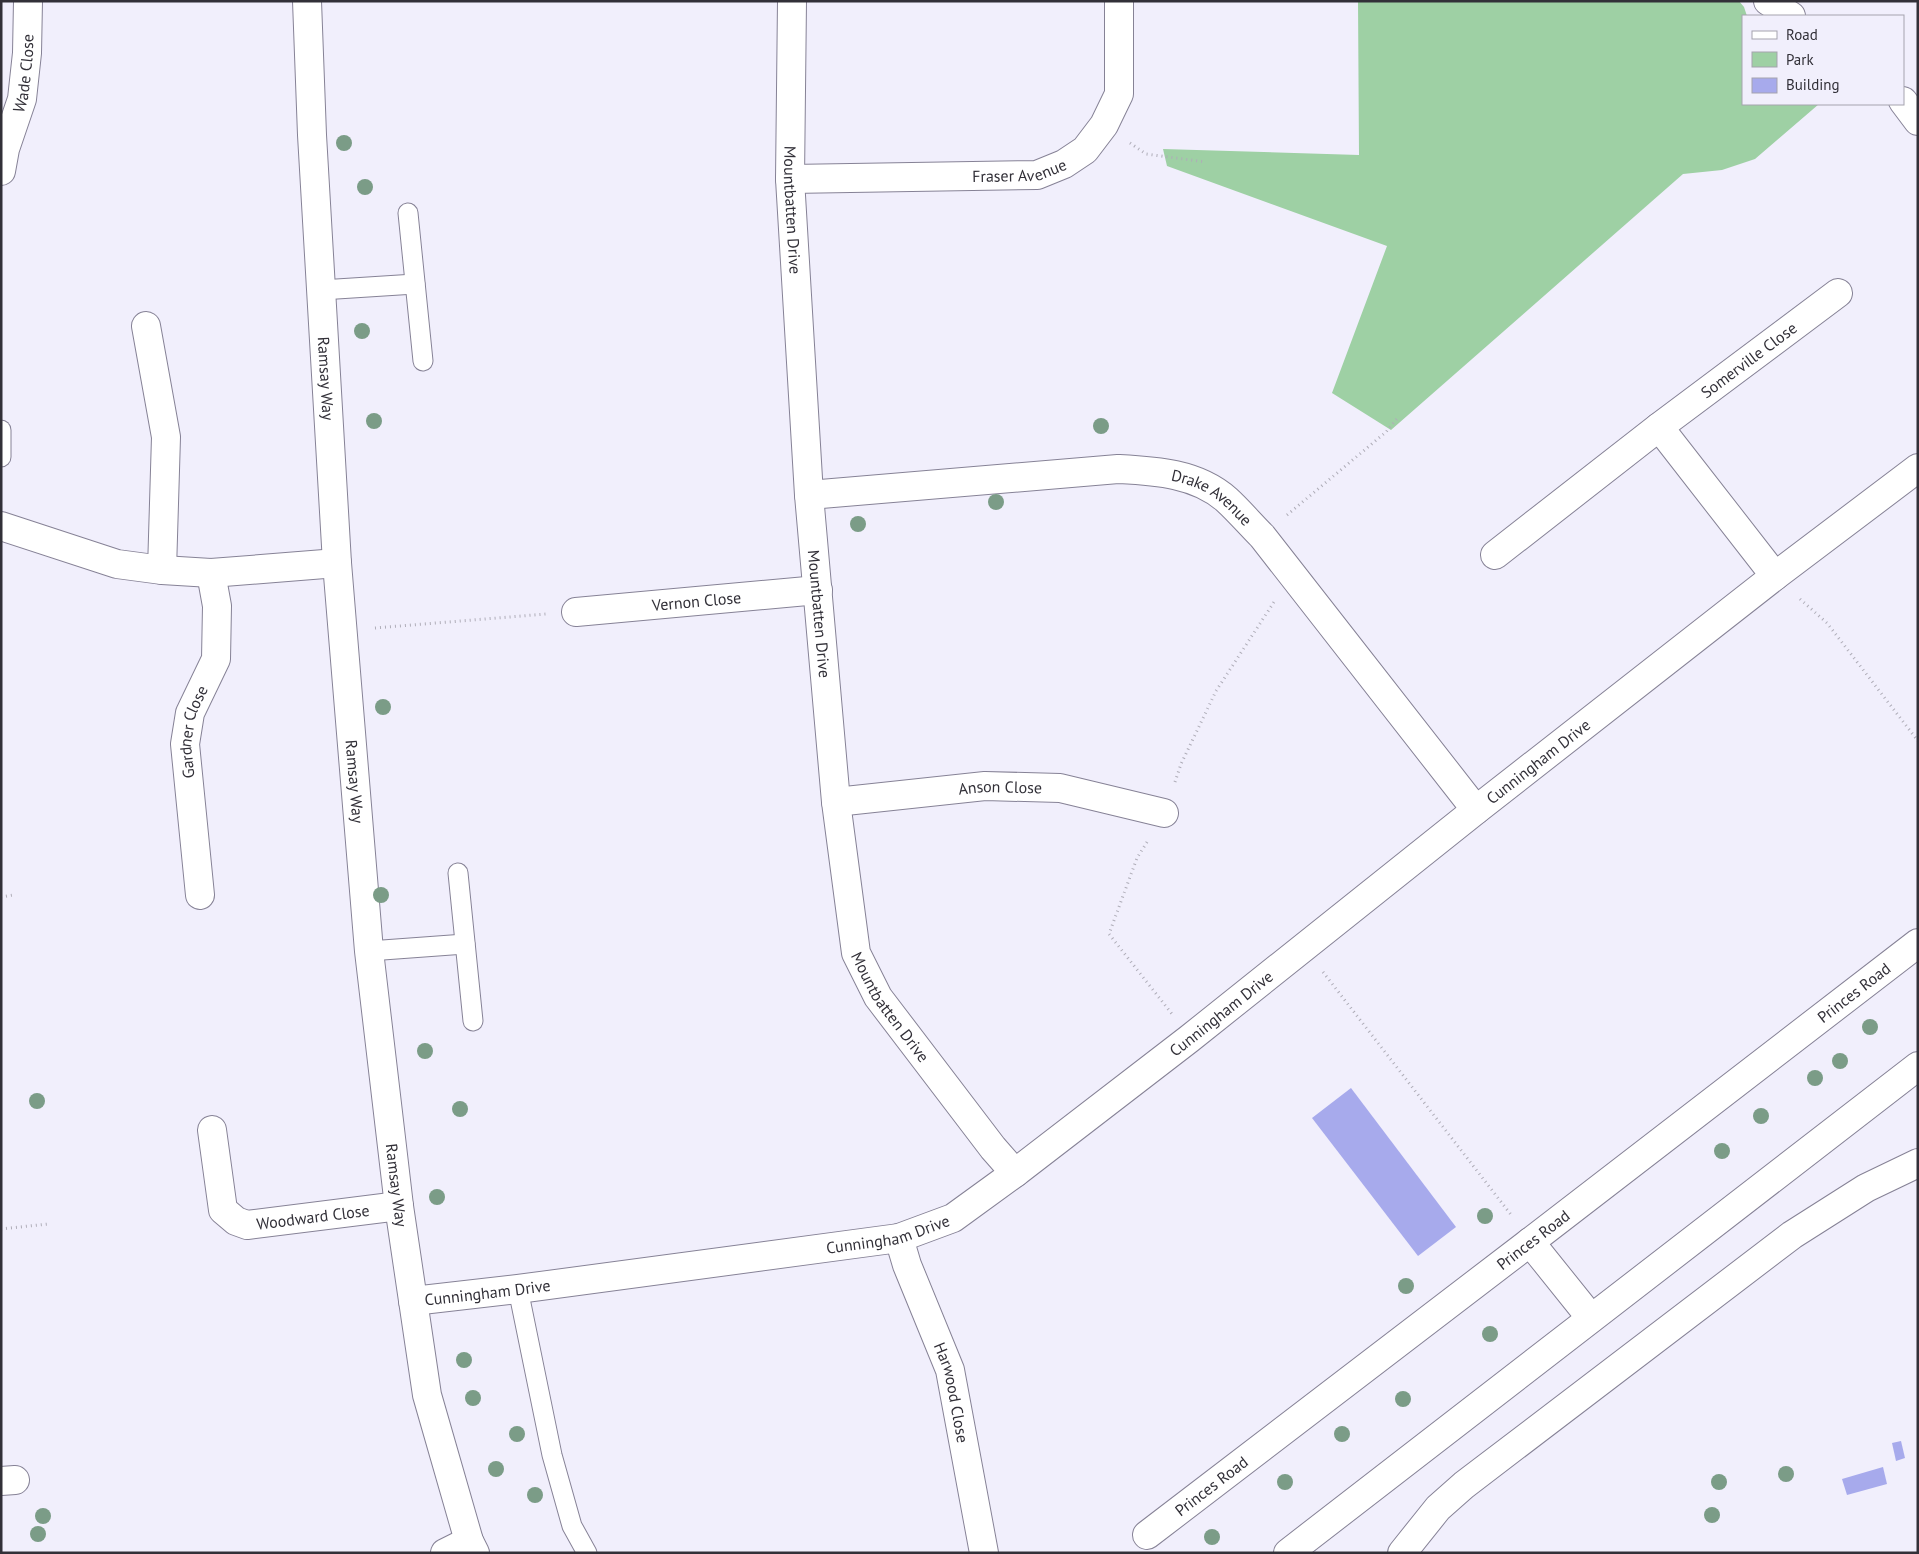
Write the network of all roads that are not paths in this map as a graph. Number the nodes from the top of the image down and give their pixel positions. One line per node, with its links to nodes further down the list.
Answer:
1 (28, 1): 9 (street, Wade Close)
2 (307, 1): 13 (street, Ramsay Way)
3 (792, 1): 10 (street, Mountbatten Drive)
4 (1119, 1): 10 (street, Fraser Avenue)
5 (1768, 1): 6 (street)
6 (1789, 15)
7 (1904, 102): 8 (street)
8 (1918, 121)
9 (1, 171)
10 (790, 179): 21 (street, Mountbatten Drive)
11 (408, 213): 12 (lane)
12 (415, 284): 13 (lane); 16 (lane)
13 (321, 290): 24 (street, Ramsay Way)
14 (1838, 294): 17 (street, Somerville Close)
15 (146, 326): 25 (street)
16 (423, 361)
17 (1659, 427): 23 (street, Somerville Close); 27 (street)
18 (1, 430): 19 (lane)
19 (1, 457)
20 (1918, 468): 27 (street, Cunningham Drive)
21 (809, 495): 28 (street, Mountbatten Drive); 31 (street, Drake Avenue)
22 (1, 526): 25 (street)
23 (1495, 555)
24 (337, 563): 26 (street); 37 (street, Ramsay Way)
25 (162, 570): 26 (street)
26 (212, 573): 34 (street, Gardner Close)
27 (1775, 576): 31 (street, Cunningham Drive)
28 (818, 590): 29 (street, Vernon Close); 30 (street, Mountbatten Drive)
29 (576, 612)
30 (836, 802): 32 (street, Anson Close); 42 (street, Mountbatten Drive)
31 (1476, 810): 42 (street, Cunningham Drive)
32 (1164, 813)
33 (458, 873): 36 (lane)
34 (200, 895)
35 (1918, 943): 45 (street, Princes Road)
36 (465, 944): 37 (lane); 38 (lane)
37 (370, 951): 43 (street, Ramsay Way)
38 (473, 1021)
39 (1918, 1066): 48 (street)
40 (212, 1130): 43 (street, Woodward Close)
41 (1918, 1163): 55 (street)
42 (1015, 1173): 44 (street, Cunningham Drive)
43 (399, 1206): 47 (street, Ramsay Way)
44 (899, 1238): 46 (street, Cunningham Drive); 53 (street, Harwood Close)
45 (1530, 1242): 48 (street); 49 (street, Princes Road)
46 (518, 1289): 47 (street, Cunningham Drive); 52 (lane)
47 (413, 1301): 50 (street, Ramsay Way)
48 (1591, 1318): 54 (street)
49 (1147, 1535)
50 (472, 1547): 51 (street)
51 (445, 1553)
52 (587, 1553)
53 (984, 1553)
54 (1288, 1553)
55 (1402, 1553)

